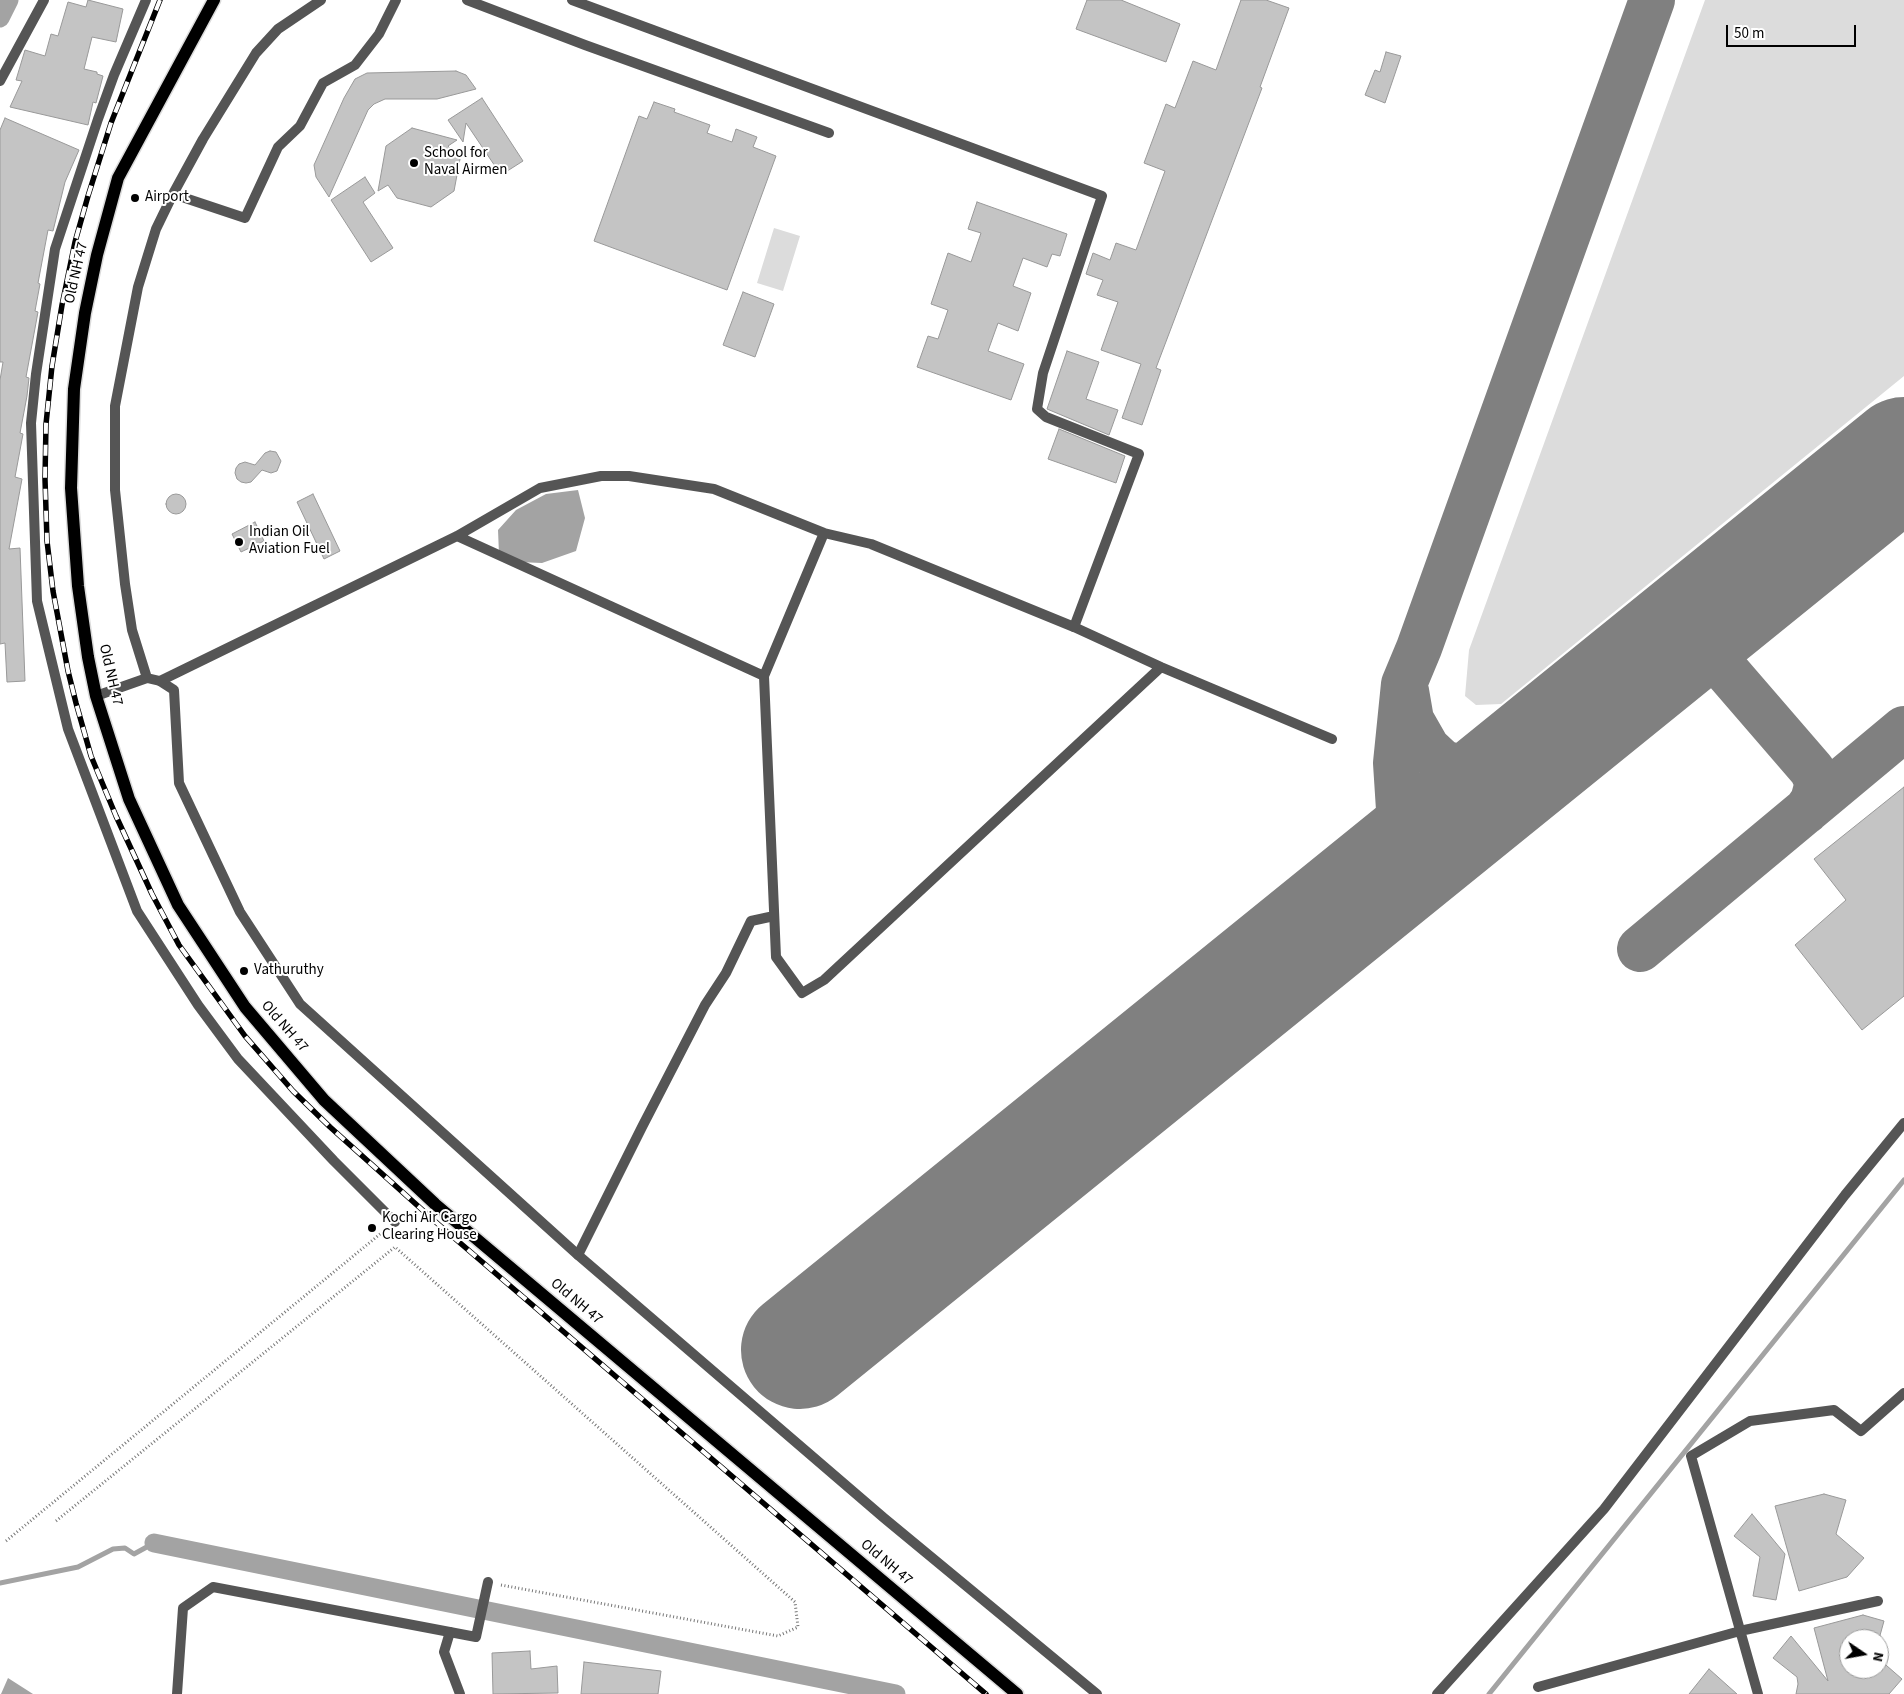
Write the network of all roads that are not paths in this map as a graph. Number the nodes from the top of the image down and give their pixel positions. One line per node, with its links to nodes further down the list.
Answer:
1 (44, 0): 8 (street)
2 (146, 0): 22 (street)
3 (214, 0): 18 (main road, Old NH 47)
4 (321, 0): 10 (street)
5 (396, 0): 10 (street)
6 (467, 0): 9 (street)
7 (572, 0): 13 (street)
8 (0, 81)
9 (829, 133)
10 (173, 194): 16 (street)
11 (824, 533): 12 (street); 13 (street); 15 (street)
12 (457, 536): 15 (street); 17 (street)
13 (1074, 627): 14 (street)
14 (1161, 667): 19 (street); 20 (street)
15 (764, 676): 20 (street)
16 (147, 678): 17 (street); 18 (street)
17 (160, 681): 23 (street)
18 (96, 696): 32 (main road, Old NH 47)
19 (1332, 739)
20 (774, 916): 23 (street)
21 (1904, 1123): 34 (street)
22 (395, 1222)
23 (578, 1255): 33 (street)
24 (1904, 1393): 27 (street)
25 (488, 1582): 28 (street)
26 (1878, 1601): 27 (street)
27 (1740, 1631): 29 (street); 35 (street)
28 (450, 1632): 30 (street); 31 (street)
29 (1538, 1687)
30 (177, 1694)
31 (460, 1694)
32 (1017, 1694)
33 (1097, 1694)
34 (1437, 1694)
35 (1758, 1694)

